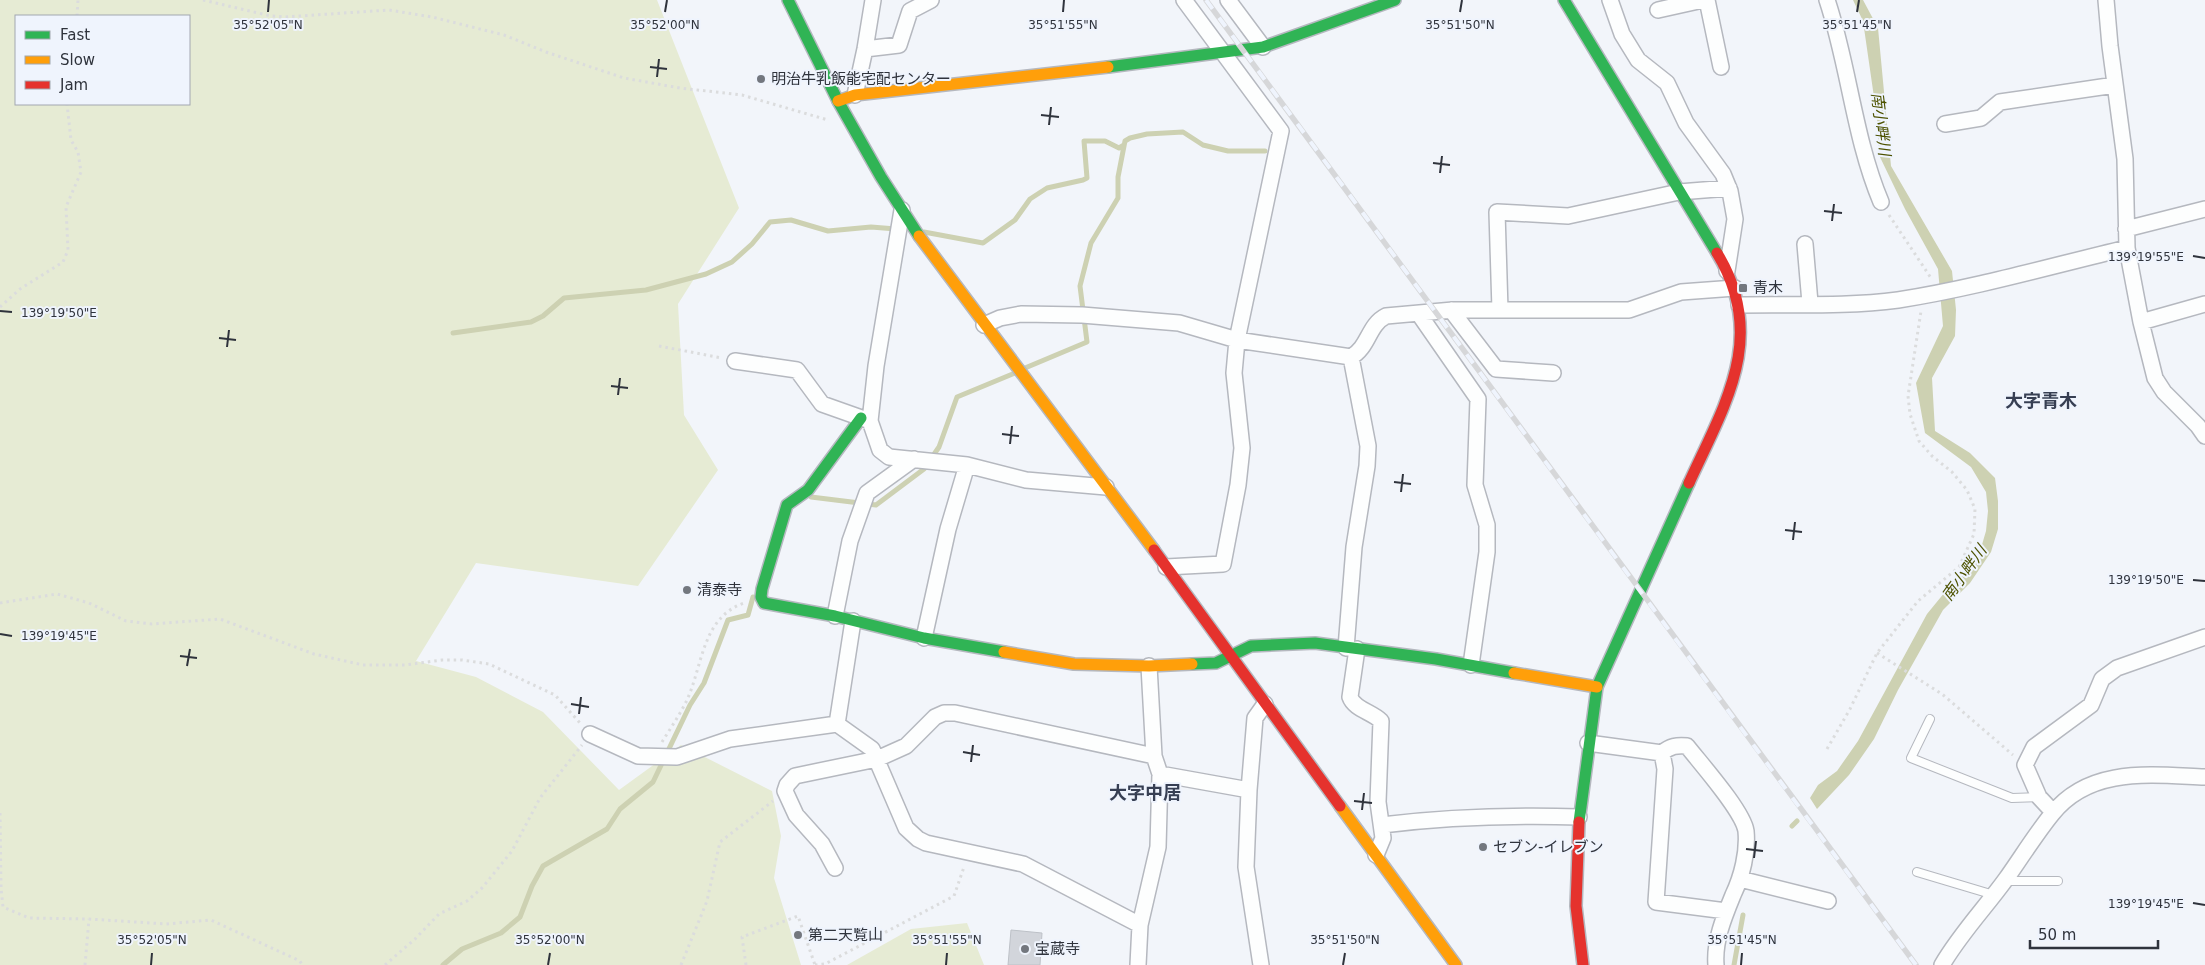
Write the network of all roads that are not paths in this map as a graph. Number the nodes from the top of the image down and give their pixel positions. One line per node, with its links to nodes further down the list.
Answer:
1 (788, 0): 20 (street)
2 (873, 0): 15 (street)
3 (932, 0): 15 (street)
4 (1184, 0): 16 (street)
5 (1228, 0): 14 (street)
6 (1395, 0): 14 (street)
7 (1564, 0): 23 (street)
8 (1610, 0): 22 (street)
9 (1703, 0): 13 (street)
10 (1707, 0): 17 (street)
11 (1827, 0): 24 (street)
12 (2106, 0): 18 (street)
13 (1658, 10)
14 (1263, 47): 16 (street)
15 (865, 49): 19 (street)
16 (1225, 54): 19 (street); 40 (street)
17 (1721, 67)
18 (2115, 85): 21 (street); 27 (street)
19 (855, 95): 20 (street)
20 (838, 100): 26 (street)
21 (1945, 124)
22 (1729, 188): 23 (street); 30 (street)
23 (1679, 192): 30 (street); 36 (street)
24 (1881, 202)
25 (2205, 209): 27 (street)
26 (902, 210): 39 (street); 44 (street)
27 (2126, 229): 29 (street)
28 (1805, 244): 32 (street)
29 (2127, 248): 32 (street); 38 (street)
30 (1727, 271): 31 (street)
31 (1735, 288): 34 (street); 36 (street)
32 (1810, 303): 34 (street)
33 (2205, 304): 38 (street)
34 (1739, 305): 58 (street)
35 (1451, 310): 36 (street); 37 (street); 43 (street)
36 (1500, 310)
37 (1419, 314): 41 (street); 56 (street)
38 (2140, 322): 45 (street)
39 (984, 325): 40 (street); 48 (street)
40 (1237, 340): 41 (street); 49 (street)
41 (1350, 357): 54 (street)
42 (735, 361): 44 (street)
43 (1553, 373)
44 (865, 420): 46 (street); 50 (street)
45 (2205, 436)
46 (914, 459): 47 (street); 50 (street)
47 (968, 465): 48 (street); 53 (street)
48 (1106, 487): 49 (street)
49 (1166, 567): 55 (street)
50 (834, 616): 51 (street)
51 (853, 621): 53 (street); 61 (street)
52 (2205, 637): 70 (street)
53 (924, 638): 57 (street)
54 (1352, 649): 55 (street); 56 (street); 73 (street)
55 (1231, 656): 57 (street); 59 (street)
56 (1471, 665): 58 (street)
57 (1149, 666): 65 (street)
58 (1597, 686): 63 (street)
59 (1265, 704): 69 (street); 74 (street)
60 (1930, 719): 70 (lane)
61 (837, 724): 62 (street); 66 (street)
62 (590, 734)
63 (1588, 743): 64 (street); 72 (street)
64 (1662, 753): 77 (street); 82 (street)
65 (1154, 756): 66 (street); 67 (street)
66 (876, 759): 75 (street); 83 (street)
67 (1160, 774): 69 (street); 83 (street)
68 (2205, 776): 71 (street)
69 (1249, 790): 85 (street)
70 (2039, 796): 71 (street)
71 (2053, 812): 78 (street)
72 (1579, 817): 73 (street); 87 (street)
73 (1382, 826): 74 (street)
74 (1376, 855): 86 (street)
75 (835, 868)
76 (1917, 872): 80 (lane)
77 (1740, 879): 81 (street); 82 (street)
78 (2005, 881): 79 (lane); 80 (street)
79 (2058, 881)
80 (1994, 895): 89 (street)
81 (1828, 901)
82 (1726, 911): 88 (street)
83 (1140, 925): 84 (street)
84 (1138, 965)
85 (1262, 965)
86 (1456, 965)
87 (1584, 965)
88 (1716, 965)
89 (1942, 965)

